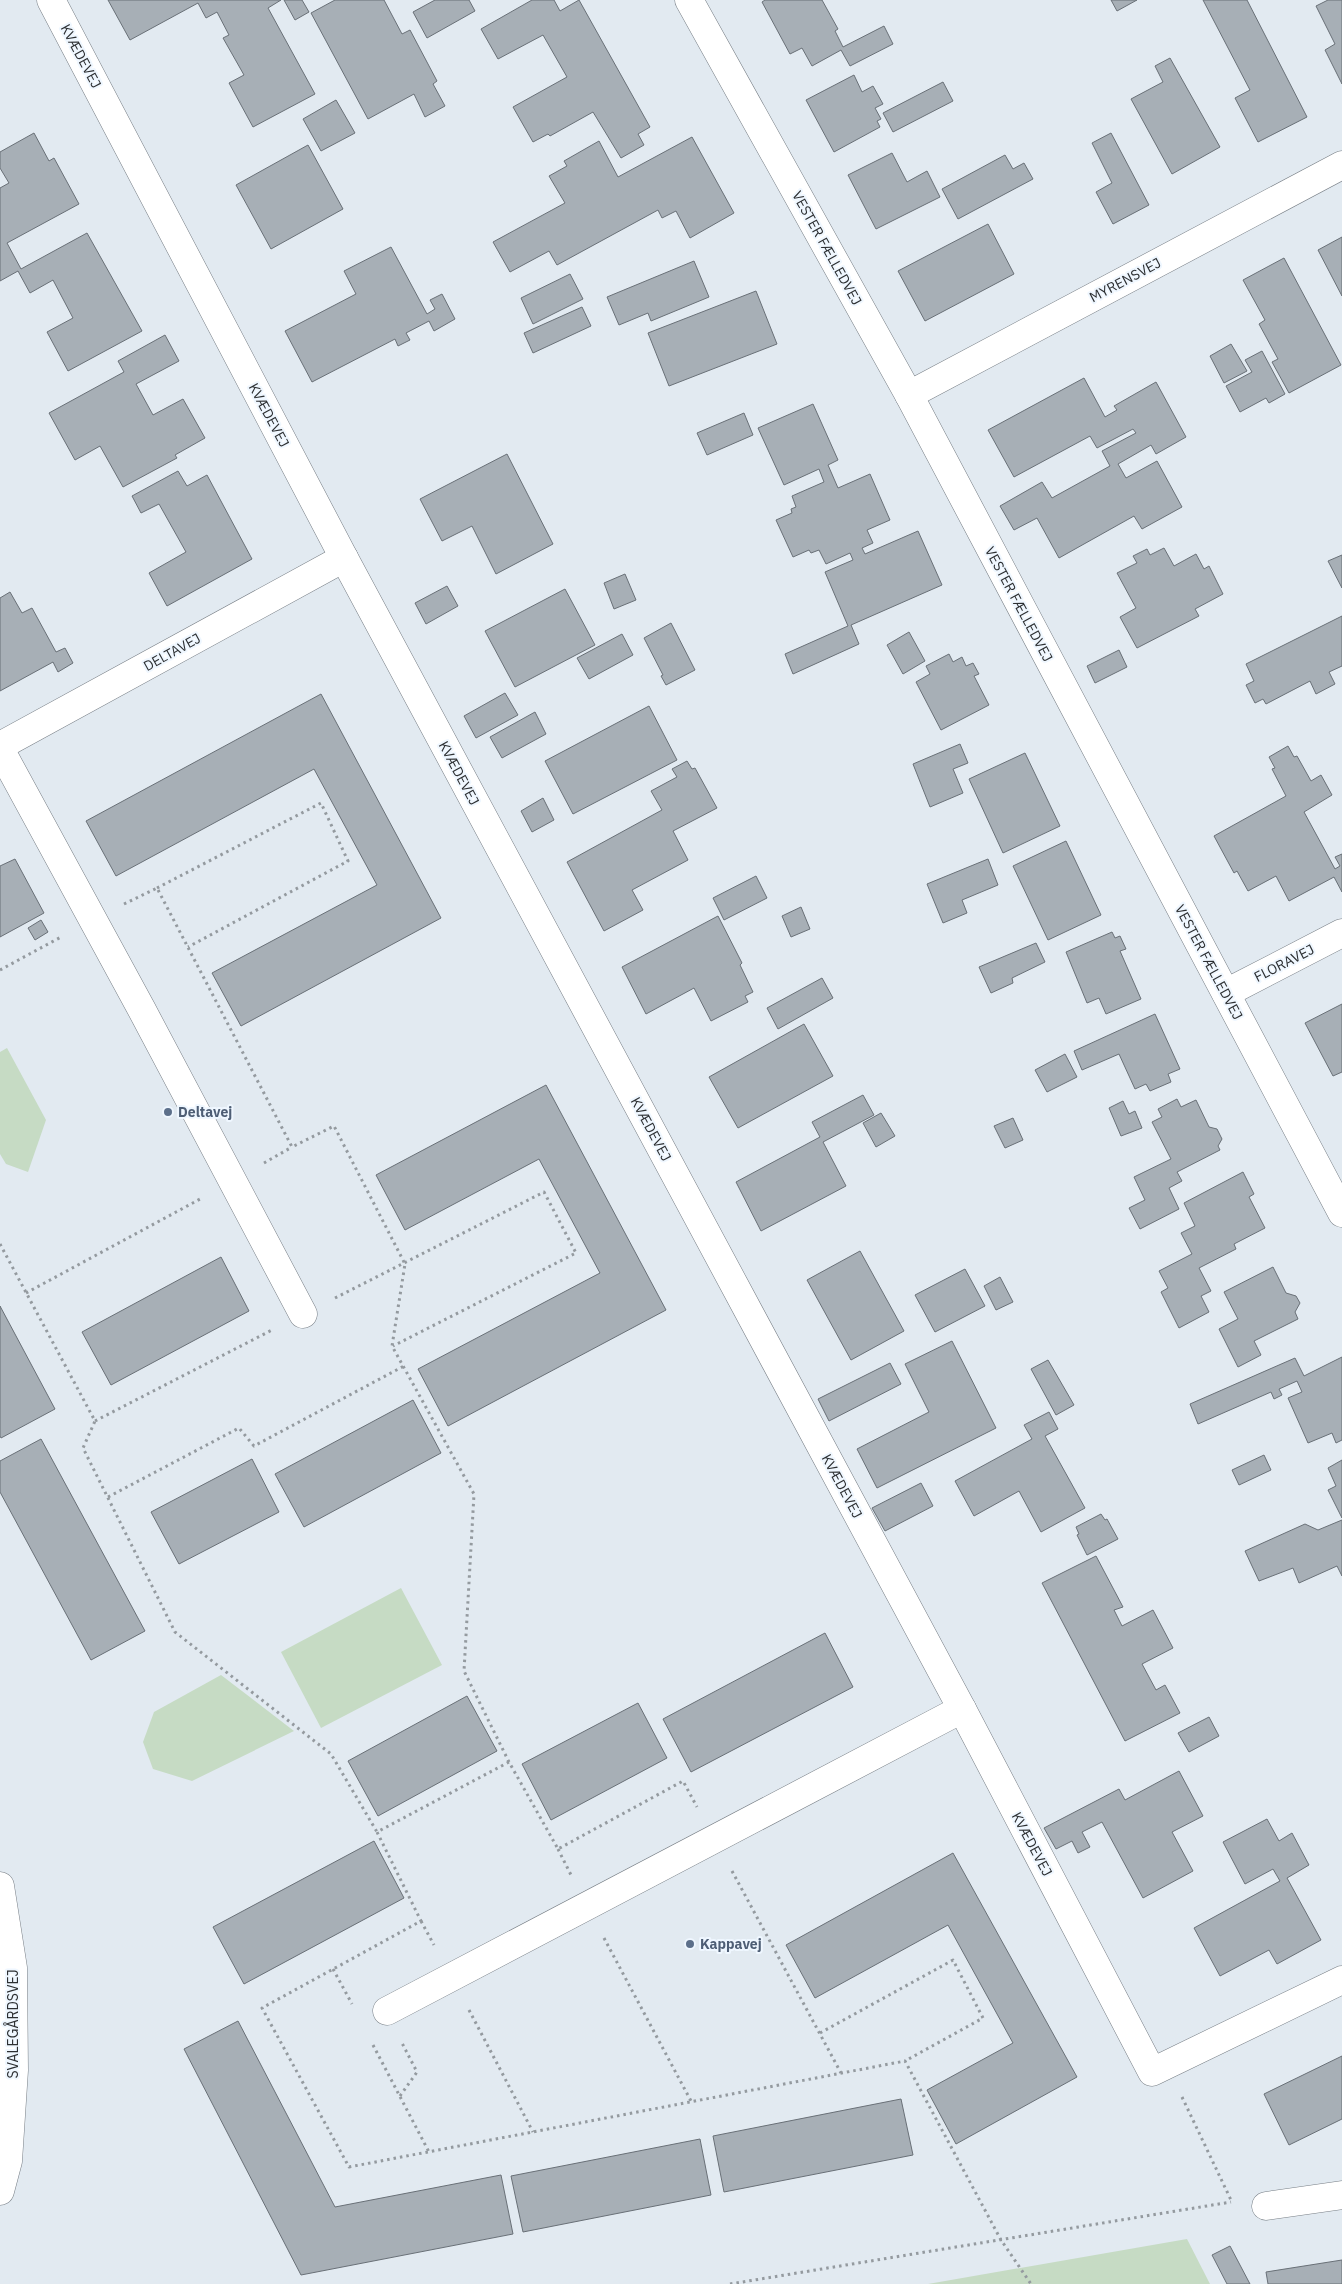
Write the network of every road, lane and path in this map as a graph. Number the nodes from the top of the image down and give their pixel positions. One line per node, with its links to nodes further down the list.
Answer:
1 (51, 0): 5 (street, KVÆDEVEJ)
2 (689, 0): 4 (street, VESTER FÆLLEDVEJ)
3 (1342, 165): 4 (street, MYRENSVEJ)
4 (909, 395): 12 (street, VESTER FÆLLEDVEJ)
5 (344, 558): 6 (street, DELTAVEJ); 24 (street, KVÆDEVEJ)
6 (0, 748): 8 (street, DELTAVEJ)
7 (157, 888): 8 (path); 10 (path); 10 (path)
8 (93, 920): 11 (path); 14 (street, DELTAVEJ)
9 (1342, 933): 12 (street, FLORAVEJ)
10 (188, 947): 13 (path)
11 (0, 970)
12 (1226, 993): 15 (street, VESTER FÆLLEDVEJ)
13 (292, 1147): 14 (path); 17 (path)
14 (233, 1181): 18 (path); 19 (street, DELTAVEJ)
15 (1342, 1213)
16 (0, 1244): 18 (path)
17 (405, 1264): 19 (path); 20 (path); 20 (path)
18 (26, 1293): 22 (path)
19 (303, 1314): 22 (path)
20 (392, 1346): 21 (path)
21 (404, 1366): 23 (path); 25 (path)
22 (95, 1421): 23 (path)
23 (108, 1497): 25 (path)
24 (962, 1708): 28 (street); 38 (street, KVÆDEVEJ)
25 (377, 1832): 29 (path)
26 (558, 1849): 28 (path)
27 (0, 1886): 43 (street, SVALEGÅRDSVEJ)
28 (586, 1906): 31 (street); 40 (path)
29 (421, 1921): 30 (path); 31 (path)
30 (333, 1969): 34 (path); 42 (path)
31 (452, 1977): 33 (street); 41 (path)
32 (1342, 1980): 38 (street, KVÆDEVEJ)
33 (387, 2011): 39 (path)
34 (356, 2012)
35 (820, 2033): 37 (path)
36 (369, 2037): 39 (path)
37 (904, 2061): 40 (path); 47 (path)
38 (1167, 2065): 45 (path)
39 (400, 2096): 42 (path)
40 (691, 2101): 41 (path)
41 (533, 2132): 42 (path)
42 (429, 2152)
43 (0, 2191)
44 (1342, 2195): 46 (street)
45 (1232, 2202): 46 (path); 47 (path)
46 (1266, 2206)
47 (1001, 2240): 48 (path); 49 (path)
48 (730, 2284)
49 (1030, 2284)

